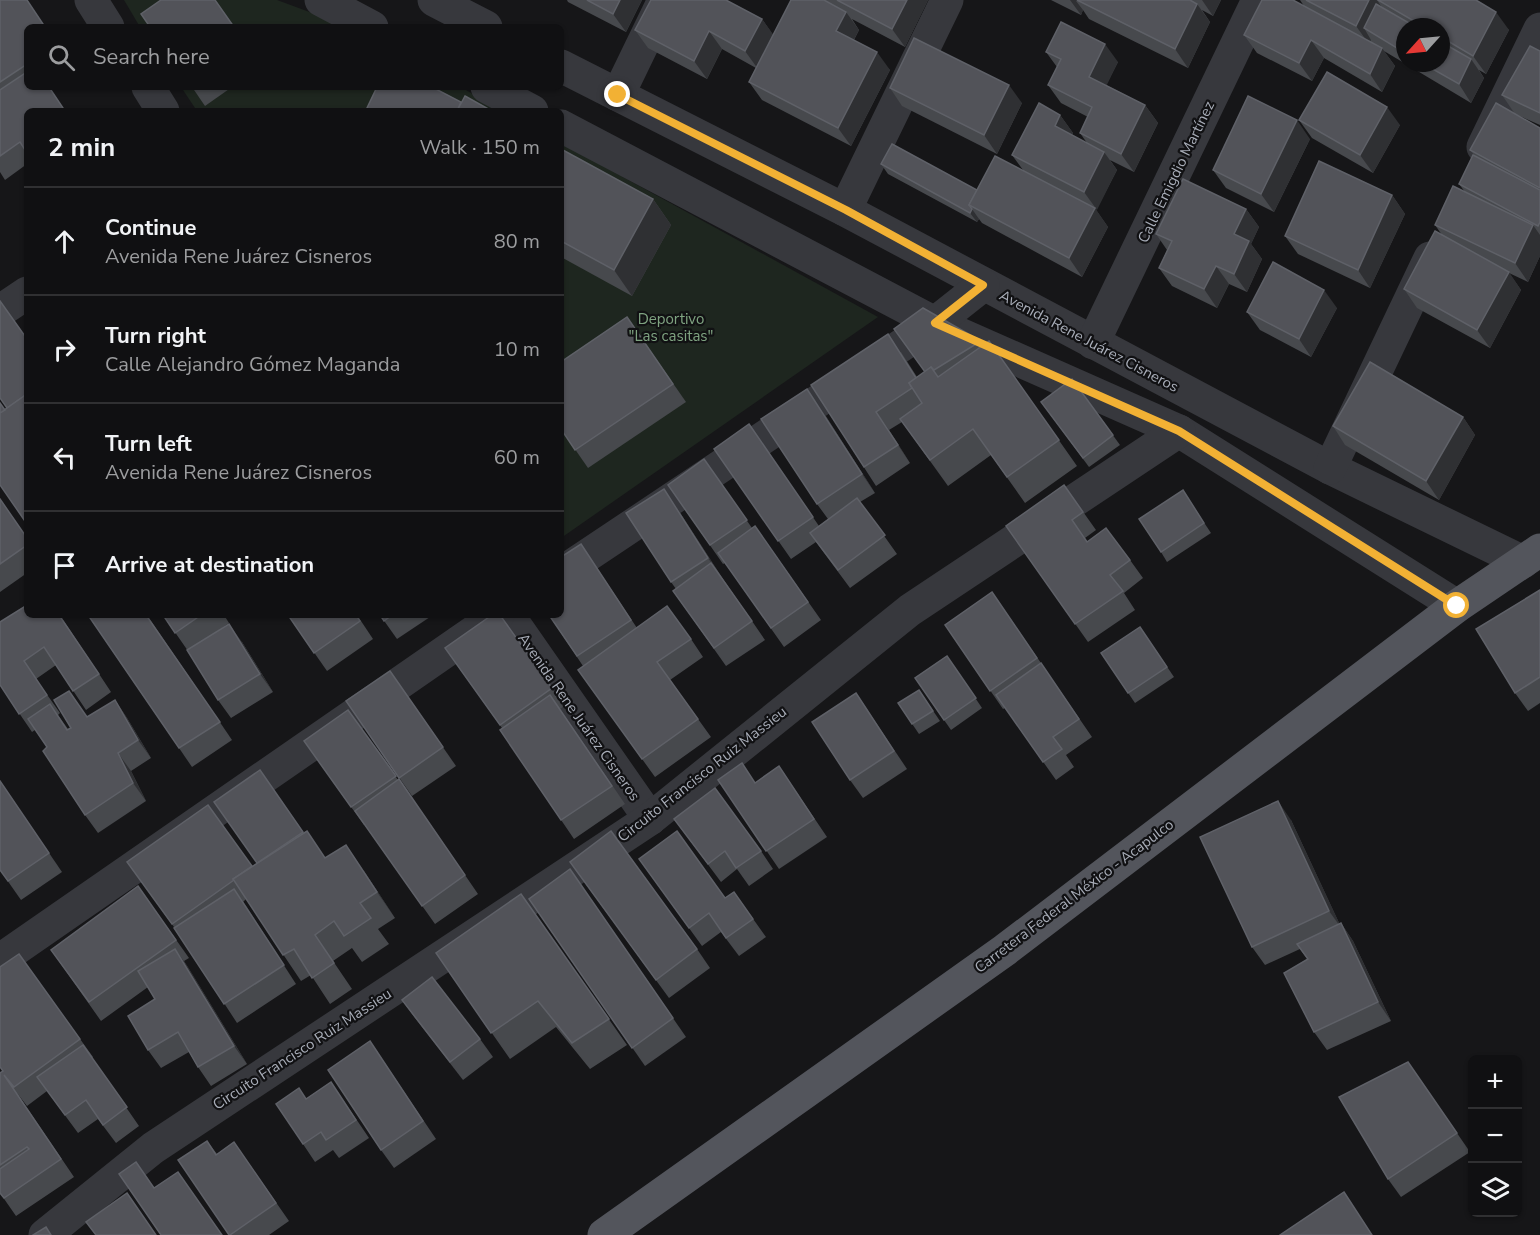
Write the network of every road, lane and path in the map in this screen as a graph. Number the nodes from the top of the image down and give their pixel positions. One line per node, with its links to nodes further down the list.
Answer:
1 (91, 0): 7 (street)
2 (321, 0): 8 (street)
3 (434, 0): 9 (street)
4 (664, 0): 14 (street)
5 (947, 0): 19 (street)
6 (1258, 0): 25 (street, Calle Emigdio Martínez)
7 (106, 24)
8 (366, 24)
9 (480, 24)
10 (1540, 29): 18 (street)
11 (564, 68): 14 (street, Avenida Rene Juárez Cisneros)
12 (150, 90): 15 (street)
13 (492, 90): 16 (street)
14 (618, 95): 19 (street, Avenida Rene Juárez Cisneros)
15 (161, 108)
16 (526, 108)
17 (564, 128): 24 (street)
18 (1468, 179)
19 (846, 210): 21 (street, Avenida Rene Juárez Cisneros)
20 (1443, 232): 27 (street)
21 (983, 285): 24 (street); 25 (street, Avenida Rene Juárez Cisneros)
22 (24, 295): 23 (street)
23 (0, 311)
24 (935, 323): 26 (street); 29 (street)
25 (1094, 344): 27 (street, Avenida Rene Juárez Cisneros)
26 (1179, 431): 30 (street); 33 (street, Circuito Francisco Ruiz Massieu)
27 (1330, 468): 28 (street, Avenida Rene Juárez Cisneros)
28 (1532, 556): 30 (main road, Carretera Federal México - Acapulco)
29 (564, 571)
30 (1457, 606): 36 (main road, Carretera Federal México - Acapulco)
31 (494, 618): 34 (street)
32 (510, 618): 33 (street, Avenida Rene Juárez Cisneros)
33 (650, 819): 35 (street, Circuito Francisco Ruiz Massieu)
34 (0, 960)
35 (45, 1235)
36 (604, 1235)

